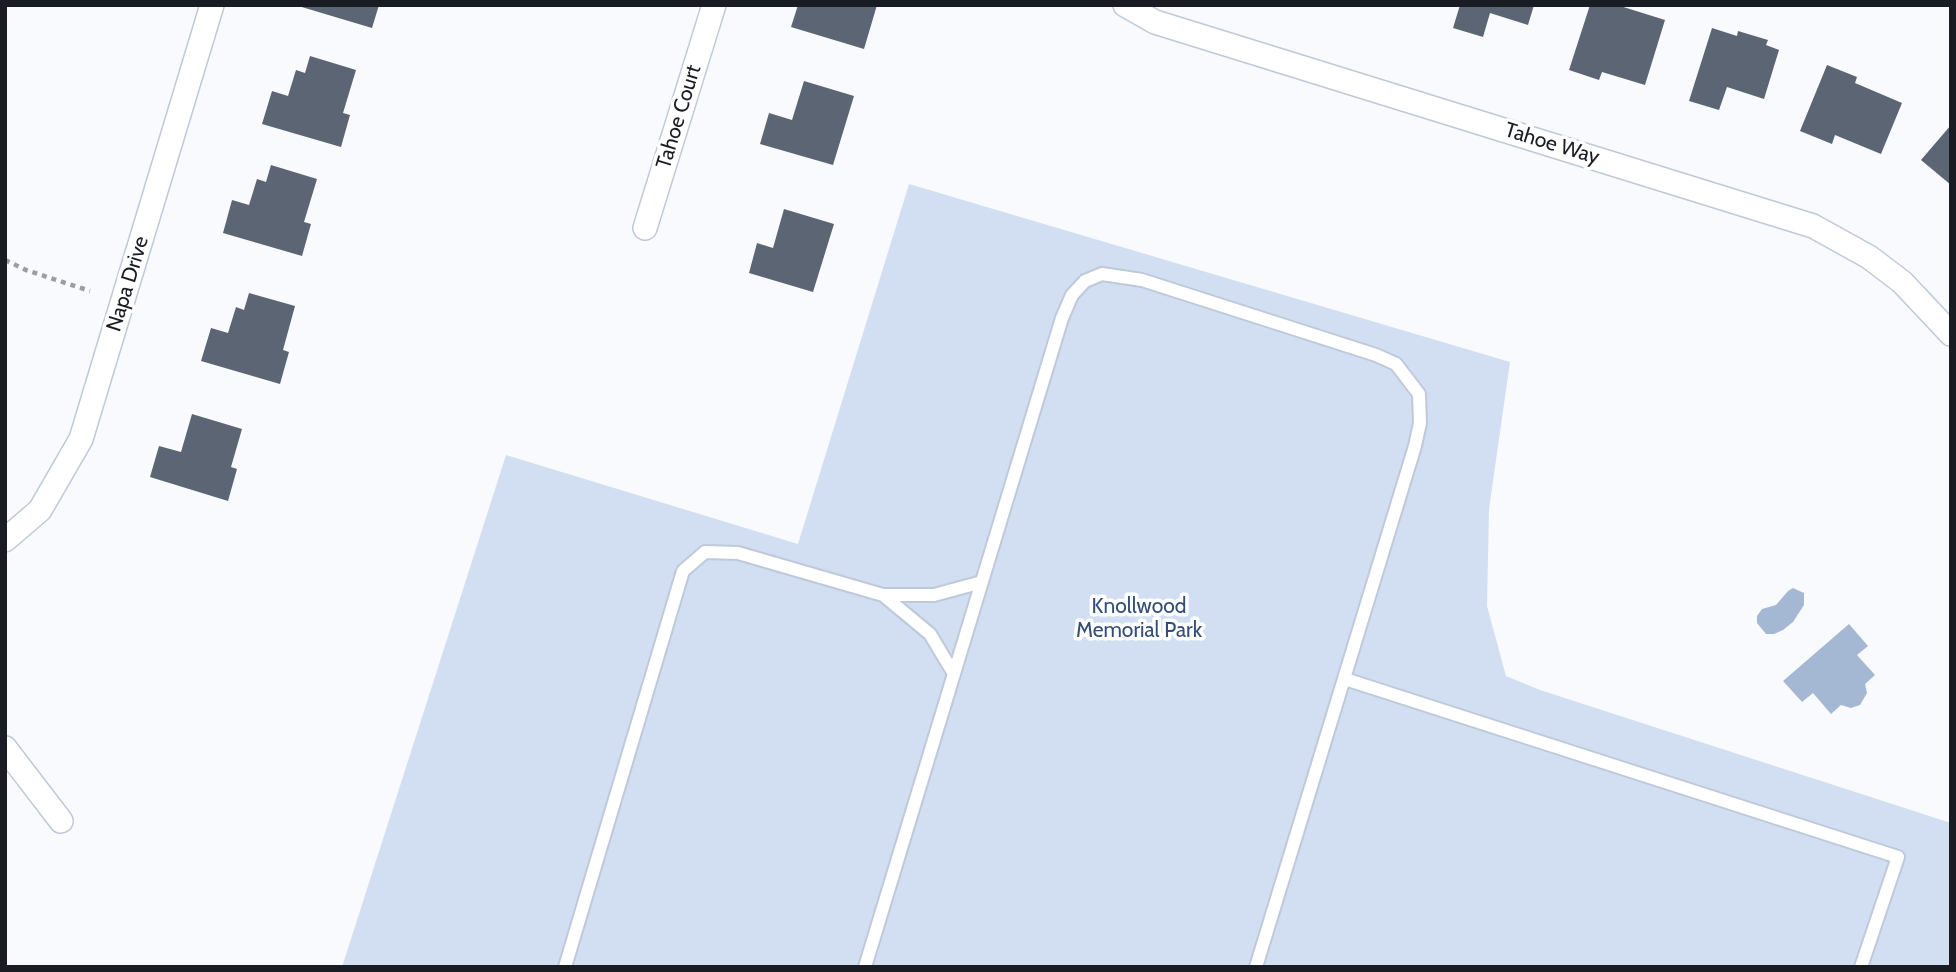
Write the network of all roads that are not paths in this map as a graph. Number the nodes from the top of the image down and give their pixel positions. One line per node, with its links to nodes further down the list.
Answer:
1 (212, 5): 6 (street, Napa Drive)
2 (714, 5): 4 (street, Tahoe Court)
3 (1125, 5): 5 (street, Tahoe Way)
4 (645, 228)
5 (1951, 334)
6 (5, 540)
7 (982, 582): 8 (lane); 9 (lane); 10 (lane)
8 (884, 595): 9 (lane); 13 (lane)
9 (954, 674): 14 (lane)
10 (1345, 679): 15 (lane); 16 (lane)
11 (5, 748): 12 (street)
12 (61, 821)
13 (565, 967)
14 (865, 967)
15 (1256, 967)
16 (1861, 967)

